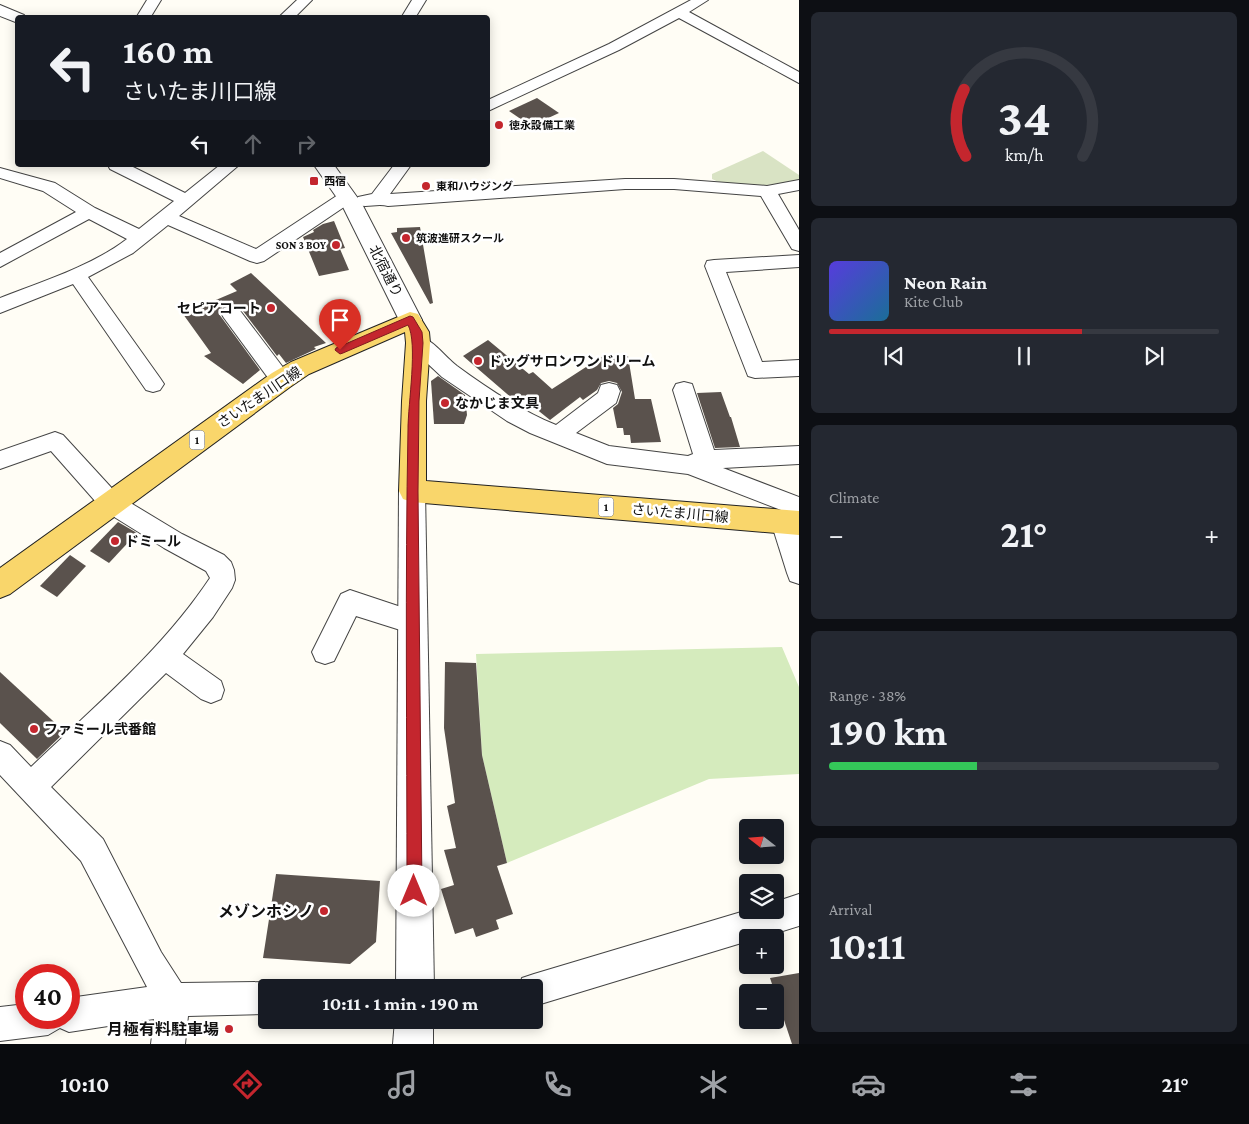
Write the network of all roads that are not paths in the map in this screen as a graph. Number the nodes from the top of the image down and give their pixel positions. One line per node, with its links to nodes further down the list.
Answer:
1 (154, 0): 7 (street)
2 (305, 0): 8 (street)
3 (419, 0): 9 (street)
4 (702, 0): 6 (street)
5 (0, 10): 10 (street)
6 (679, 12): 11 (street); 12 (street)
7 (145, 15)
8 (288, 15)
9 (410, 15)
10 (15, 17)
11 (799, 78)
12 (490, 105)
13 (120, 167): 23 (street)
14 (228, 167): 23 (street)
15 (325, 167): 24 (street, 北宿通り)
16 (401, 167): 22 (street)
17 (0, 173): 18 (street)
18 (24, 180): 21 (street); 25 (street)
19 (799, 185): 20 (street)
20 (767, 191): 22 (street); 28 (street)
21 (0, 193)
22 (378, 198): 24 (street)
23 (186, 200): 26 (street)
24 (350, 201): 26 (street); 34 (street, 北宿通り)
25 (89, 212): 27 (street); 29 (street)
26 (166, 217): 27 (street)
27 (141, 238): 31 (street)
28 (799, 245)
29 (0, 261)
30 (799, 261): 35 (street)
31 (77, 275): 32 (street); 37 (street)
32 (0, 306)
33 (231, 314): 36 (street)
34 (414, 332): 36 (main road, さいたま川口線 / 1); 40 (street); 44 (main road)
35 (799, 368)
36 (281, 380): 45 (main road, さいたま川口線 / 1)
37 (153, 384)
38 (684, 390): 43 (street)
39 (609, 391): 40 (street)
40 (558, 435): 43 (street)
41 (799, 455): 43 (street)
42 (0, 460): 45 (street)
43 (698, 462): 46 (street)
44 (412, 491): 46 (main road, さいたま川口線 / 1); 49 (street)
45 (111, 503): 48 (main road, さいたま川口線 / 1); 51 (street)
46 (794, 517): 47 (street)
47 (799, 574)
48 (0, 586)
49 (413, 622): 50 (street); 56 (street)
50 (325, 652)
51 (165, 656): 52 (street); 54 (street)
52 (212, 690)
53 (0, 756): 54 (street)
54 (32, 786): 59 (street)
55 (799, 910): 57 (street)
56 (415, 979)
57 (543, 987)
58 (258, 998): 59 (street)
59 (173, 1000): 60 (street); 63 (street)
60 (80, 1013)
61 (15, 1022): 62 (street)
62 (0, 1024)
63 (168, 1044)

